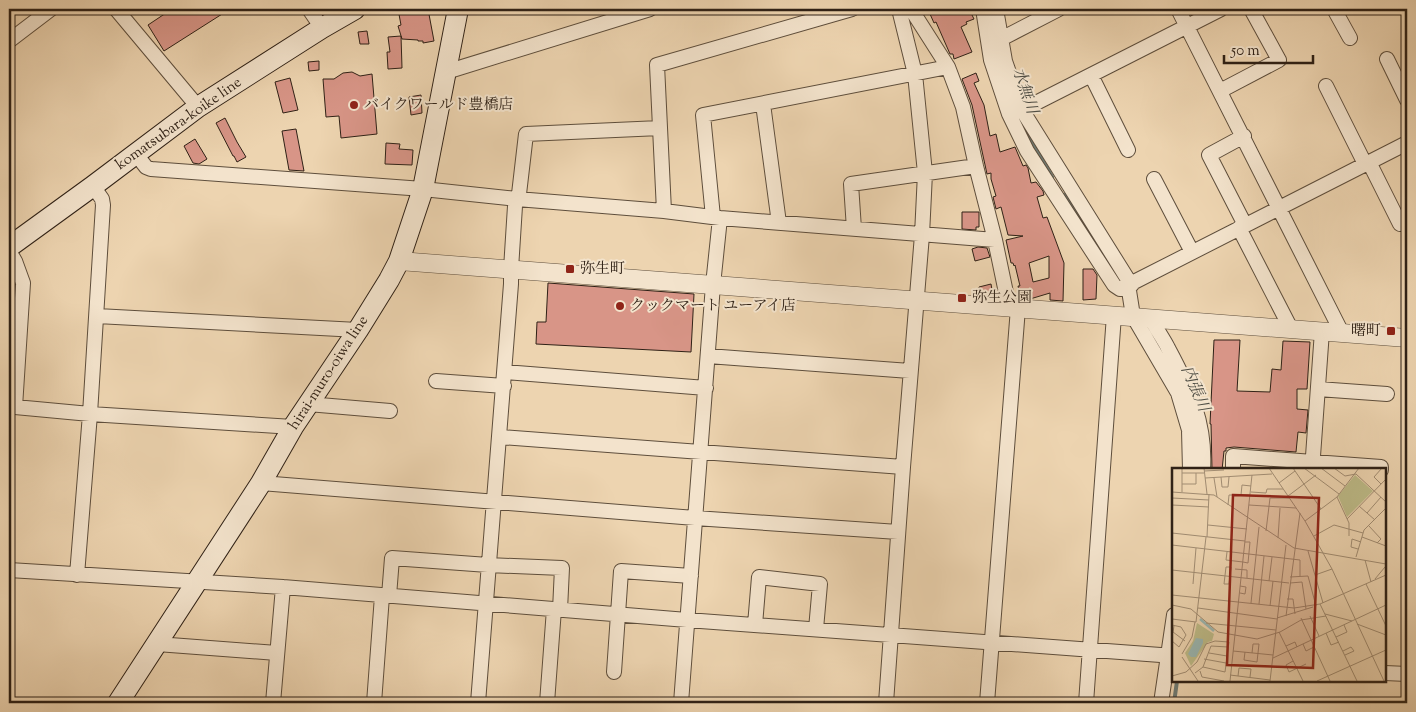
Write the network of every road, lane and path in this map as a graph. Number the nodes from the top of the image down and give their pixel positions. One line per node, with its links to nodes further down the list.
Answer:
1 (51, 9): 21 (street)
2 (116, 9): 31 (street)
3 (309, 9): 18 (street)
4 (355, 9): 18 (main road, komatsubara-koike line)
5 (458, 9): 24 (main road, hirai-muro-oiwa line)
6 (648, 9): 24 (street)
7 (852, 9): 33 (street)
8 (899, 9): 25 (street)
9 (911, 9): 23 (street)
10 (983, 9): 20 (street)
11 (996, 9): 20 (street)
12 (1059, 9): 20 (street)
13 (1178, 9): 17 (street)
14 (1221, 9): 17 (street)
15 (1251, 9): 28 (street)
16 (1334, 9): 19 (street)
17 (1187, 26): 26 (street); 28 (street)
18 (322, 28): 31 (main road, komatsubara-koike line)
19 (1350, 38)
20 (995, 40): 32 (street)
21 (9, 41)
22 (1387, 59): 29 (street)
23 (948, 67): 25 (street); 39 (street)
24 (446, 72): 43 (main road, hirai-muro-oiwa line)
25 (915, 74): 30 (street); 40 (street)
26 (1091, 75): 32 (street); 36 (street)
27 (1326, 86): 38 (street)
28 (1220, 91): 34 (street)
29 (1407, 100)
30 (763, 104): 47 (street); 49 (street)
31 (198, 107): 37 (main road, komatsubara-koike line)
32 (1015, 112): 60 (street)
33 (660, 128): 44 (street); 46 (street)
34 (1244, 136): 45 (street); 50 (street)
35 (1407, 143): 38 (street)
36 (1128, 150)
37 (135, 153): 42 (main road, komatsubara-koike line); 43 (street)
38 (1367, 163): 45 (street); 48 (street)
39 (976, 166): 40 (street); 53 (street)
40 (925, 173): 51 (street); 52 (street)
41 (1154, 178): 56 (street)
42 (93, 186): 54 (main road, komatsubara-koike line); 64 (street)
43 (423, 189): 44 (street); 57 (main road, hirai-muro-oiwa line)
44 (517, 199): 46 (street); 58 (street)
45 (1280, 207): 50 (street); 70 (street)
46 (664, 211): 47 (street)
47 (717, 217): 49 (street); 59 (street)
48 (1407, 220)
49 (779, 223): 51 (street)
50 (1242, 226): 56 (street); 67 (street)
51 (854, 229): 52 (street)
52 (922, 235): 53 (street); 61 (street)
53 (995, 240): 62 (street)
54 (9, 247)
55 (9, 251): 81 (street)
56 (1192, 252): 60 (street)
57 (399, 261): 58 (street); 68 (main road, hirai-muro-oiwa line)
58 (511, 269): 59 (street); 74 (street)
59 (713, 285): 61 (street); 72 (street)
60 (1128, 289): 65 (street)
61 (916, 301): 62 (street); 73 (street)
62 (1013, 308): 63 (street); 109 (street)
63 (1114, 315): 65 (street); 112 (street)
64 (97, 316): 68 (street); 81 (street)
65 (1133, 316): 66 (street); 87 (street)
66 (1151, 318): 67 (street); 88 (street)
67 (1291, 329): 69 (street)
68 (358, 330): 79 (main road, hirai-muro-oiwa line)
69 (1322, 331): 70 (street); 77 (street)
70 (1342, 333): 71 (street)
71 (1407, 338)
72 (708, 356): 73 (street); 76 (street)
73 (910, 371): 86 (street)
74 (504, 379): 75 (street); 76 (street); 83 (street)
75 (436, 381)
76 (706, 388): 84 (street)
77 (1318, 389): 78 (street); 85 (street)
78 (1387, 394)
79 (308, 404): 80 (street); 82 (main road, hirai-muro-oiwa line)
80 (390, 411)
81 (90, 414): 82 (street); 97 (street)
82 (293, 427): 91 (main road, hirai-muro-oiwa line)
83 (500, 436): 84 (street); 92 (street)
84 (700, 452): 86 (street); 93 (street)
85 (1312, 466): 89 (street); 90 (street)
86 (903, 467): 94 (street)
87 (1190, 468)
88 (1203, 468)
89 (1233, 468)
90 (1381, 468)
91 (261, 483): 92 (street); 99 (main road, hirai-muro-oiwa line)
92 (494, 501): 93 (street); 95 (street)
93 (695, 518): 94 (street); 98 (street)
94 (898, 532): 108 (street)
95 (488, 565): 101 (street); 102 (street); 103 (street)
96 (9, 570): 97 (street)
97 (77, 575): 99 (street)
98 (690, 576): 104 (street); 105 (street)
99 (197, 582): 100 (street); 111 (main road, hirai-muro-oiwa line)
100 (283, 587): 101 (street); 113 (street)
101 (385, 596): 102 (street); 120 (street)
102 (486, 604): 103 (street); 121 (street)
103 (557, 610): 104 (street); 122 (street)
104 (618, 614): 105 (street); 115 (street)
105 (687, 620): 106 (street); 123 (street)
106 (755, 625): 107 (street); 107 (street)
107 (816, 629): 108 (street)
108 (891, 634): 109 (street); 124 (street)
109 (992, 642): 112 (street); 125 (street)
110 (1172, 642): 114 (street)
111 (157, 644): 113 (street); 118 (main road, hirai-muro-oiwa line)
112 (1090, 650): 114 (street); 126 (street)
113 (277, 653): 119 (street)
114 (1171, 656): 127 (street)
115 (614, 672)
116 (1386, 672): 117 (street)
117 (1407, 674)
118 (118, 703)
119 (273, 703)
120 (374, 703)
121 (478, 703)
122 (547, 703)
123 (680, 703)
124 (886, 703)
125 (987, 703)
126 (1086, 703)
127 (1161, 703)

